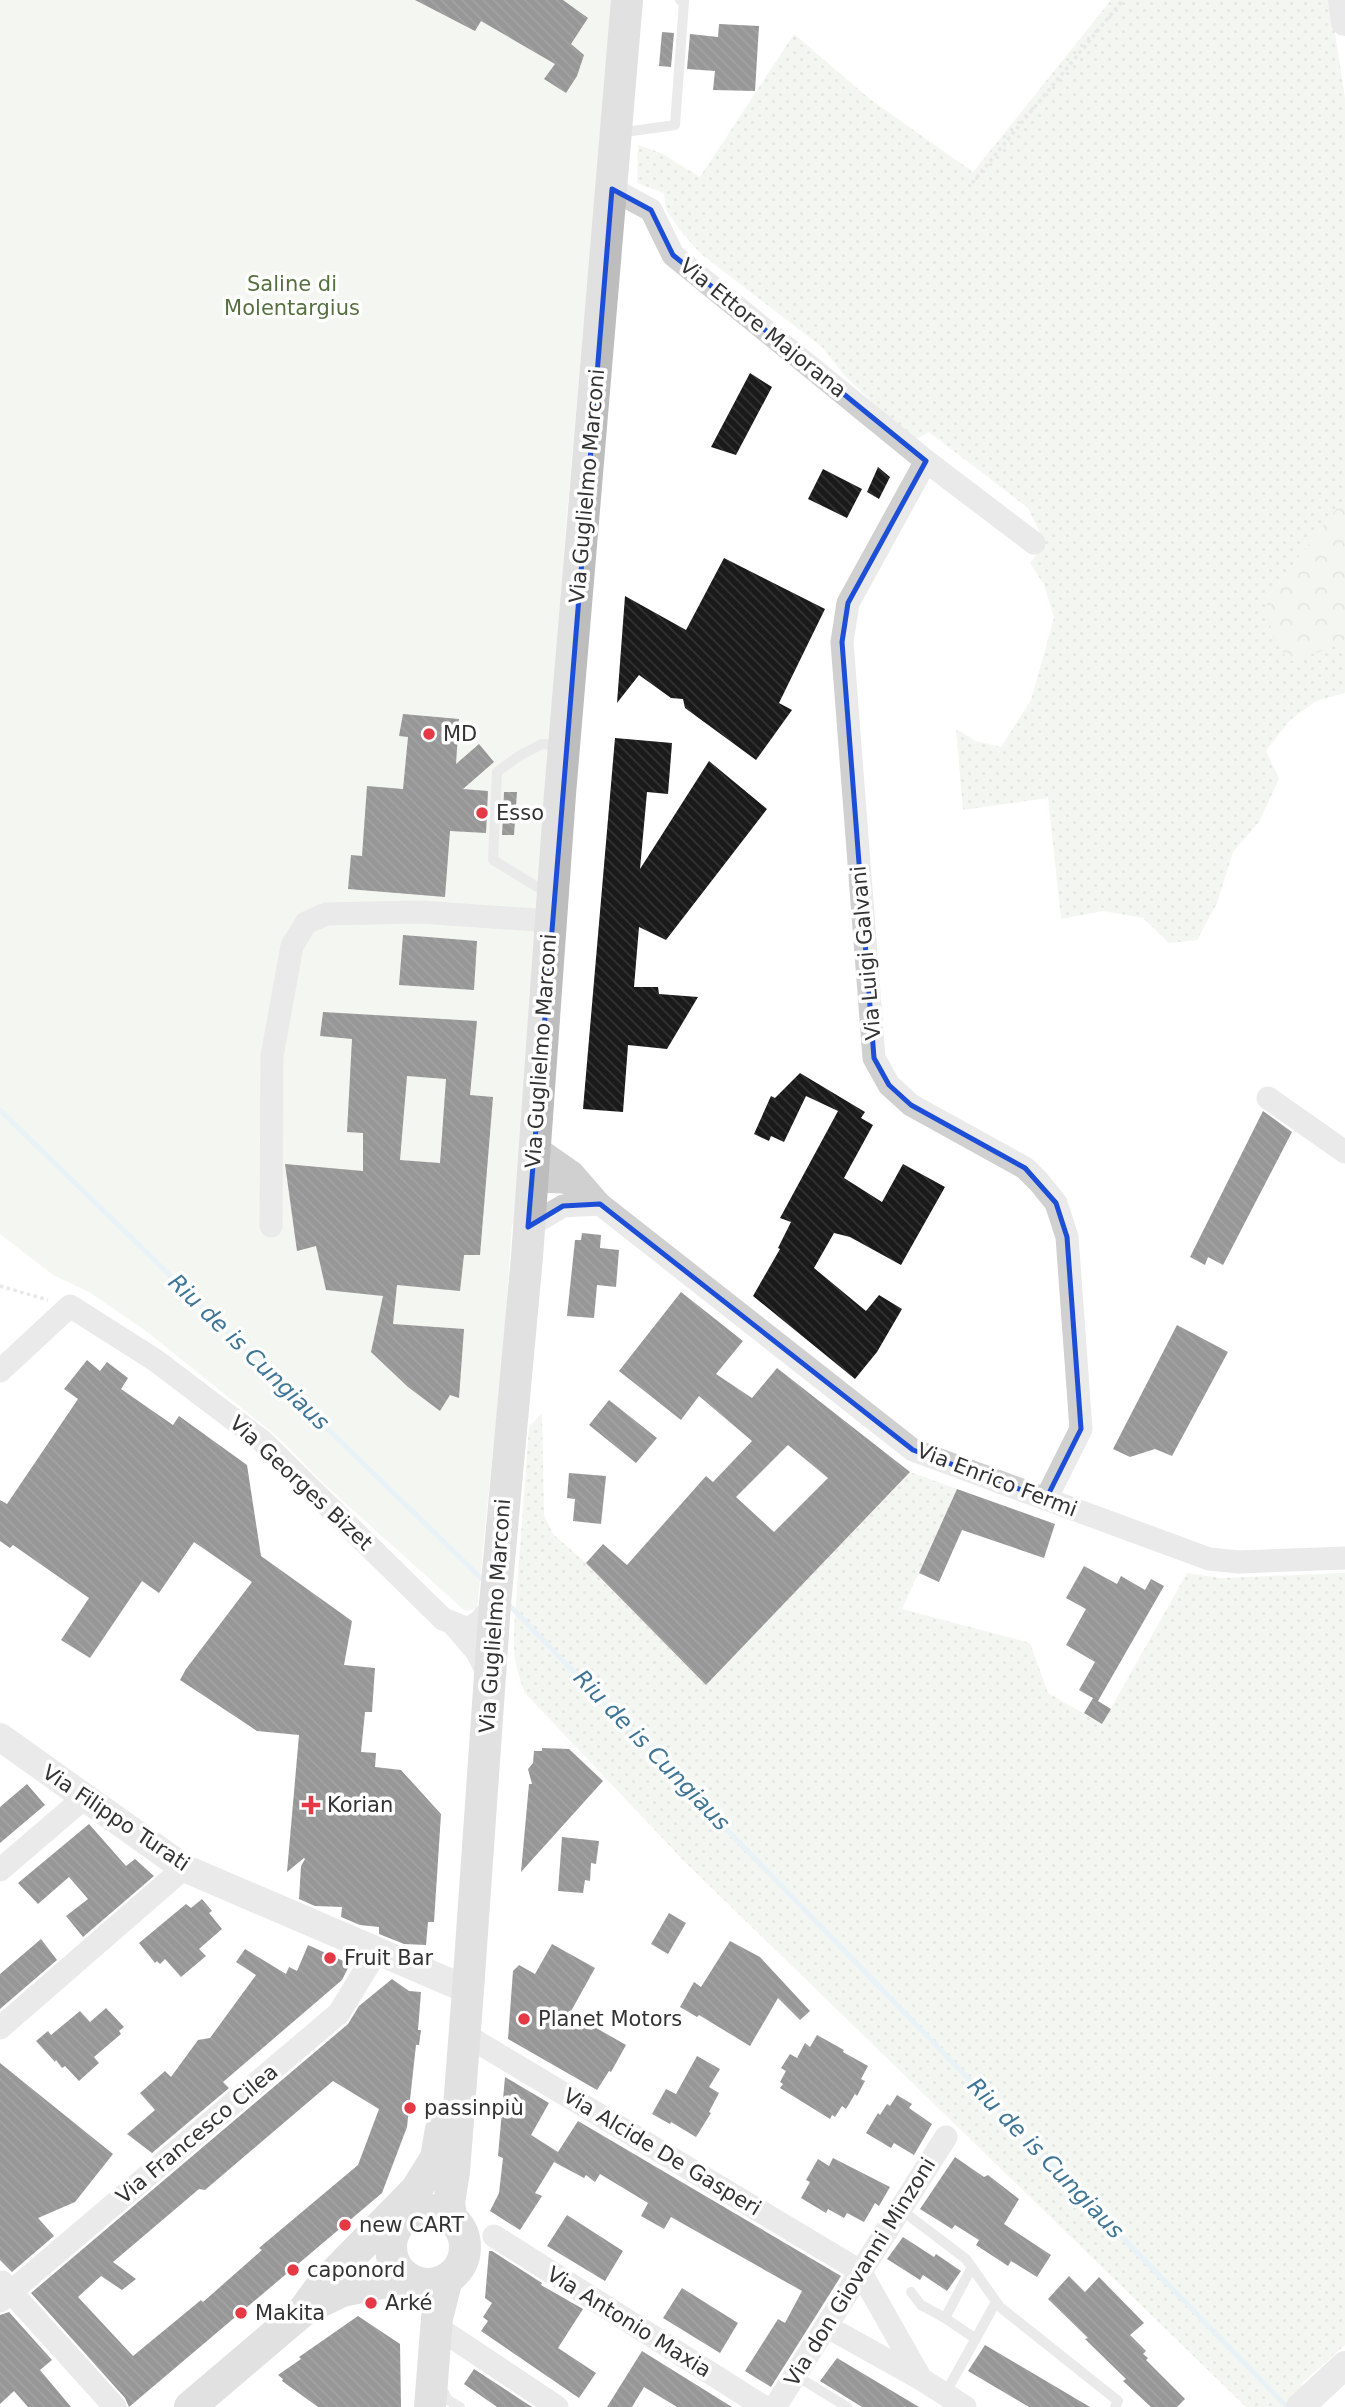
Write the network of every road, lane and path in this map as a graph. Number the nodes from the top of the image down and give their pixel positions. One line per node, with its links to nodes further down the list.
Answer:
1 (627, 0): 6 (main road, Via Guglielmo Marconi)
2 (680, 0): 6 (lane)
3 (1123, 0): 7 (path)
4 (1342, 0): 5 (street)
5 (1345, 22)
6 (615, 133): 8 (main road, Via Guglielmo Marconi)
7 (972, 184)
8 (612, 189): 9 (street, Via Ettore Majorana); 11 (main road, Via Guglielmo Marconi)
9 (926, 461): 10 (street); 24 (street, Via Luigi Galvani)
10 (1034, 543)
11 (565, 746): 12 (main road, Via Guglielmo Marconi); 12 (lane)
12 (554, 890): 13 (main road, Via Guglielmo Marconi)
13 (551, 921): 15 (main road, Via Guglielmo Marconi); 19 (street)
14 (1268, 1098): 16 (street)
15 (534, 1145): 17 (main road, Via Guglielmo Marconi); 18 (street, Via Enrico Fermi)
16 (1345, 1152)
17 (531, 1181): 18 (street); 20 (main road, Via Guglielmo Marconi)
18 (596, 1199): 20 (street); 24 (street, Via Enrico Fermi)
19 (271, 1226)
20 (528, 1227): 26 (main road, Via Guglielmo Marconi)
21 (0, 1286): 22 (path)
22 (70, 1306): 23 (street); 27 (street, Via Georges Bizet)
23 (0, 1371)
24 (1046, 1499): 25 (street, Via Enrico Fermi)
25 (1345, 1558)
26 (487, 1613): 27 (street); 28 (main road, Via Guglielmo Marconi)
27 (453, 1624): 28 (street, Via Georges Bizet)
28 (490, 1669): 34 (main road, Via Guglielmo Marconi)
29 (0, 1737): 30 (street, Via Filippo Turati)
30 (84, 1798): 31 (street, Via Filippo Turati); 32 (street)
31 (184, 1868): 33 (street, Via Filippo Turati); 35 (street)
32 (0, 1870)
33 (377, 1951): 34 (street, Via Filippo Turati); 48 (street, Via Francesco Cilea)
34 (468, 1990): 36 (main road, Via Guglielmo Marconi)
35 (0, 2028)
36 (464, 2034): 37 (main road, Via Guglielmo Marconi); 46 (street, Via Alcide De Gasperi)
37 (458, 2102): 40 (main road, Via Guglielmo Marconi); 41 (main road, Via Guglielmo Marconi); 44 (main road)
38 (946, 2137): 39 (street, Via don Giovanni Minzoni)
39 (900, 2209): 45 (lane); 46 (street, Via don Giovanni Minzoni)
40 (419, 2211): 41 (main road); 43 (main road)
41 (451, 2217): 47 (main road)
42 (494, 2236): 67 (street, Via Antonio Maxia)
43 (392, 2239): 44 (street); 47 (main road)
44 (348, 2260): 51 (main road)
45 (972, 2267): 50 (lane); 52 (lane)
46 (860, 2271): 54 (street, Via don Giovanni Minzoni); 59 (street)
47 (425, 2280): 51 (main road); 53 (main road)
48 (3, 2291): 62 (street)
49 (911, 2292): 52 (lane)
50 (996, 2302): 55 (lane); 71 (lane)
51 (304, 2310): 63 (main road)
52 (944, 2318): 55 (lane)
53 (437, 2322): 57 (main road); 66 (street)
54 (826, 2326): 58 (street, Via don Giovanni Minzoni); 59 (street)
55 (976, 2339): 60 (lane)
56 (1345, 2365): 61 (street)
57 (432, 2371): 64 (main road); 65 (lane)
58 (795, 2375): 68 (street, Via don Giovanni Minzoni); 69 (lane)
59 (921, 2379): 60 (street)
60 (944, 2394): 70 (street)
61 (1307, 2401)
62 (115, 2407)
63 (190, 2407)
64 (430, 2407)
65 (460, 2407)
66 (557, 2407)
67 (764, 2407)
68 (775, 2407)
69 (847, 2407)
70 (965, 2407)
71 (1115, 2407)

